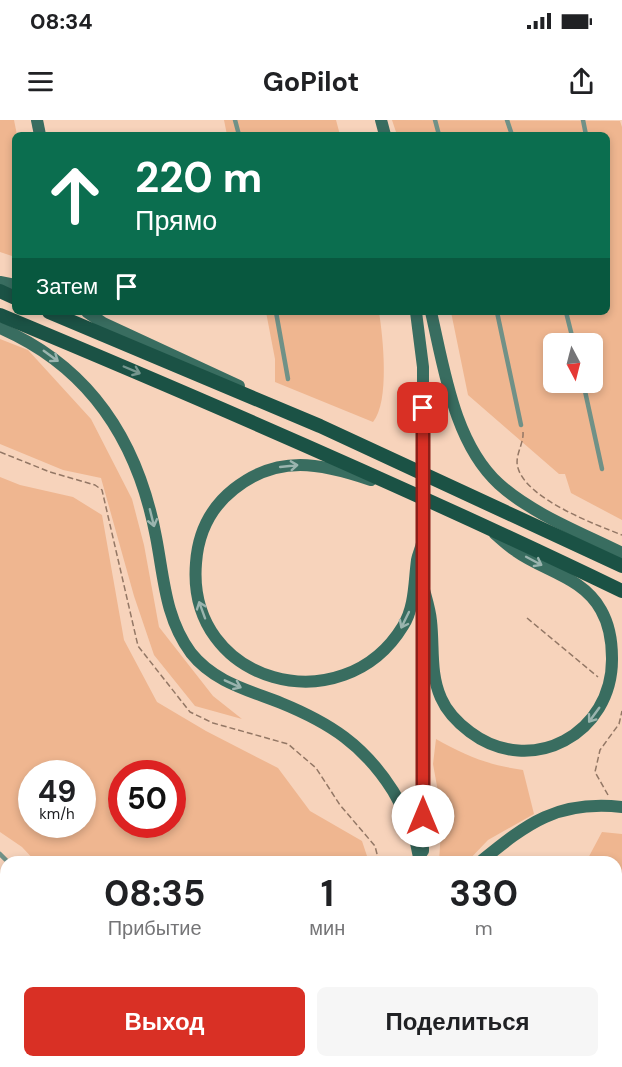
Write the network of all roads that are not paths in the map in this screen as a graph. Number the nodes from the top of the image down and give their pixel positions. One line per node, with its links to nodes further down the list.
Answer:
1 (0, 315): 16 (main road, one-way to 16)
2 (55, 315): 13 (main road)
3 (91, 315): 13 (main road)
4 (277, 315): 11 (lane)
5 (416, 315): 18 (main road, bridge)
6 (432, 315): 19 (main road)
7 (498, 315): 14 (lane)
8 (567, 315): 10 (lane)
9 (0, 328): 24 (main road, one-way to 24)
10 (571, 333)
11 (288, 379)
12 (585, 393): 15 (lane)
13 (262, 402): 20 (main road)
14 (521, 425)
15 (602, 469)
16 (421, 495): 17 (main road); 18 (main road, one-way to 16)
17 (487, 527): 21 (main road, one-way to 21); 22 (main road)
18 (422, 541): 21 (main road)
19 (622, 553)
20 (622, 566)
21 (423, 586): 25 (main road)
22 (622, 591)
23 (618, 807): 26 (main road)
24 (420, 856)
25 (421, 856)
26 (487, 856)

